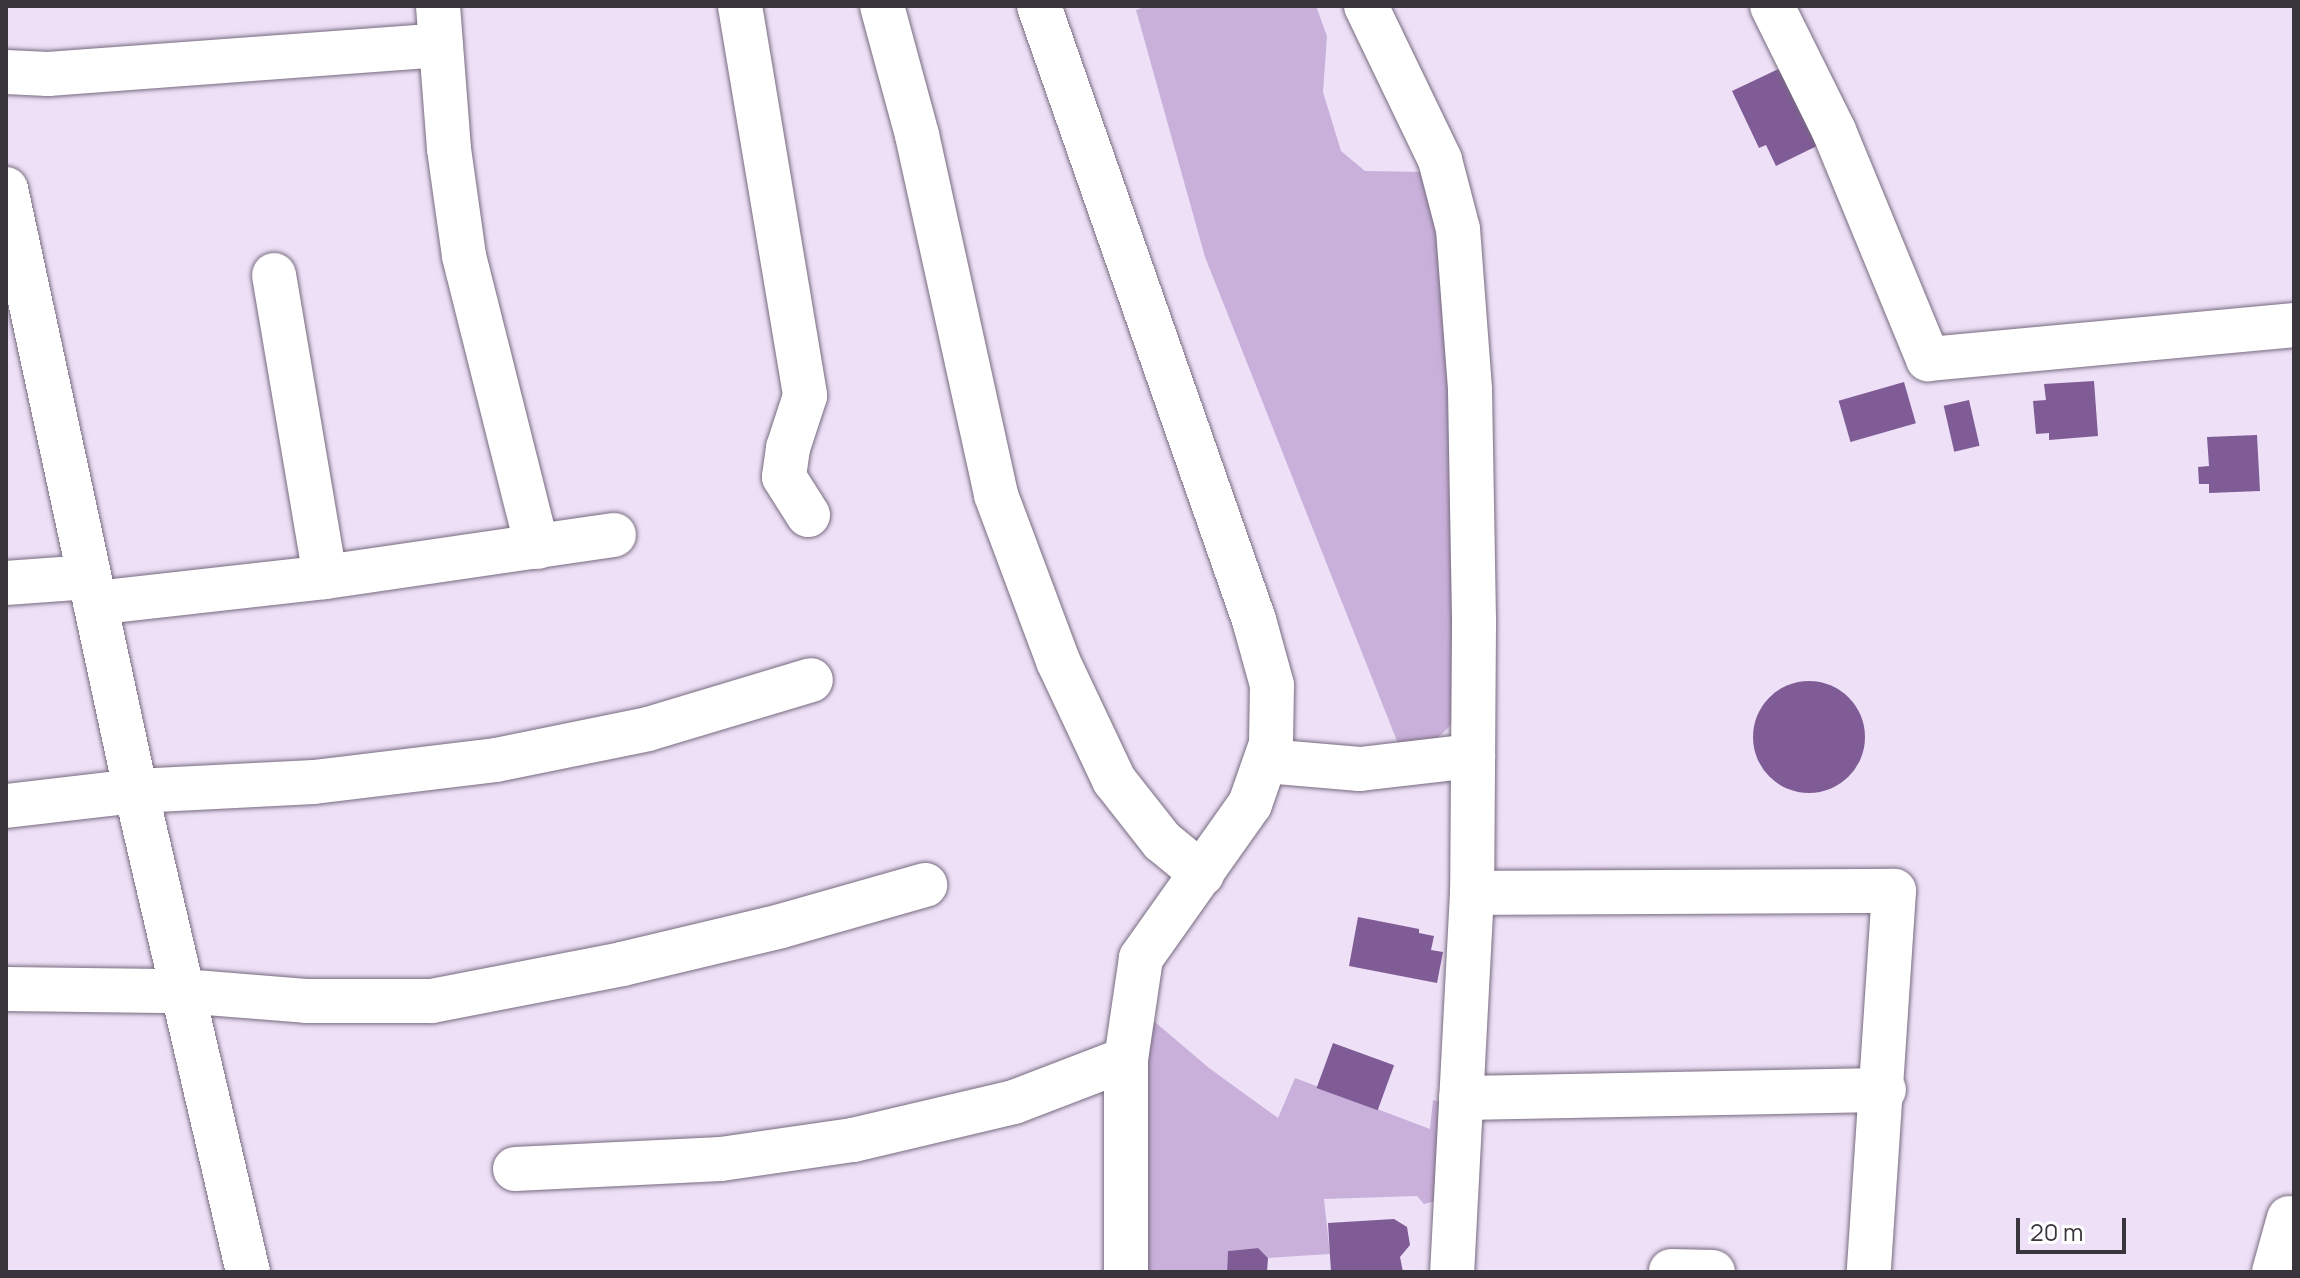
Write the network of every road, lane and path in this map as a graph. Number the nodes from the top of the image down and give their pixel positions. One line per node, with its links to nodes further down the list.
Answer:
1 (740, 6): 11 (street)
2 (882, 6): 22 (street)
3 (1039, 6): 19 (street)
4 (1366, 6): 18 (street)
5 (1772, 6): 10 (street)
6 (440, 26): 7 (street); 13 (street)
7 (6, 72)
8 (6, 189): 16 (street)
9 (274, 275): 14 (street)
10 (2294, 325)
11 (808, 515)
12 (614, 535): 13 (street)
13 (537, 547): 14 (street)
14 (325, 577): 16 (street)
15 (6, 583): 16 (street)
16 (92, 590): 20 (street)
17 (811, 680): 20 (street)
18 (1473, 756): 19 (street); 24 (street)
19 (1266, 761): 22 (street)
20 (136, 791): 21 (street); 26 (street)
21 (6, 806)
22 (1202, 874): 27 (street)
23 (925, 885): 26 (street)
24 (1472, 893): 28 (street); 29 (street)
25 (6, 989): 26 (street)
26 (182, 991): 33 (street)
27 (1126, 1059): 30 (street); 34 (street)
28 (1884, 1090): 29 (street); 37 (street)
29 (1461, 1098): 35 (street)
30 (515, 1169)
31 (2289, 1218): 38 (street)
32 (1671, 1271): 36 (street)
33 (248, 1272)
34 (1126, 1272)
35 (1452, 1272)
36 (1713, 1272)
37 (1869, 1272)
38 (2274, 1272)

